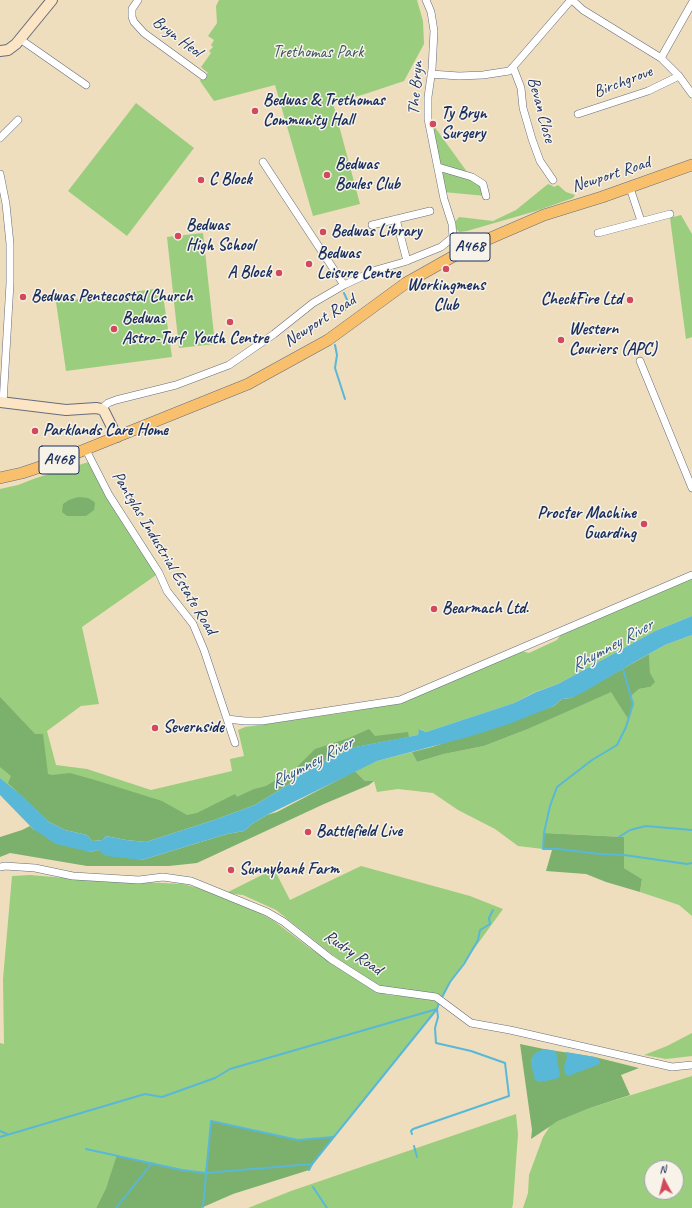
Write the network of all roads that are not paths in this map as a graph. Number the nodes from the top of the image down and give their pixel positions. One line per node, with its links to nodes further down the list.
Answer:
1 (138, 0): 11 (street, Bryn Heol)
2 (426, 0): 10 (street, The Bryn)
3 (571, 0): 8 (street); 9 (street)
4 (51, 2): 6 (street)
5 (692, 3): 8 (street)
6 (20, 39): 7 (street); 13 (street)
7 (0, 51)
8 (661, 58): 12 (street)
9 (513, 67): 10 (street); 22 (street, Bevan Close)
10 (431, 74): 20 (street, The Bryn)
11 (203, 76)
12 (679, 76): 14 (street); 15 (street, Birchgrove)
13 (86, 85)
14 (692, 94)
15 (578, 114)
16 (18, 120): 17 (street)
17 (0, 138)
18 (263, 162): 35 (street)
19 (692, 165): 23 (main road, Newport Road / A468)
20 (438, 167): 24 (street); 31 (street, The Bryn)
21 (0, 174): 30 (street)
22 (553, 180)
23 (630, 188): 28 (street); 40 (main road, Newport Road / A468)
24 (486, 196)
25 (430, 211): 27 (street)
26 (670, 214): 28 (street)
27 (396, 220): 32 (street); 34 (street)
28 (641, 221): 33 (street)
29 (0, 224): 30 (street)
30 (9, 224): 36 (street)
31 (452, 224): 34 (street, Newport Road)
32 (372, 225)
33 (598, 233)
34 (407, 260): 35 (street, Newport Road)
35 (344, 285): 39 (street, Newport Road)
36 (4, 316): 38 (street)
37 (640, 362): 43 (street)
38 (1, 402): 39 (street)
39 (101, 409): 40 (street)
40 (117, 437): 41 (main road, Newport Road / A468)
41 (86, 450): 42 (main road, Newport Road / A468); 45 (street, Pantglas Industrial Estate Road)
42 (0, 478)
43 (692, 488)
44 (692, 575): 45 (street)
45 (227, 719): 46 (street, Pantglas Industrial Estate Road)
46 (235, 743)
47 (0, 868): 48 (street, Rudry Road)
48 (692, 1065)

